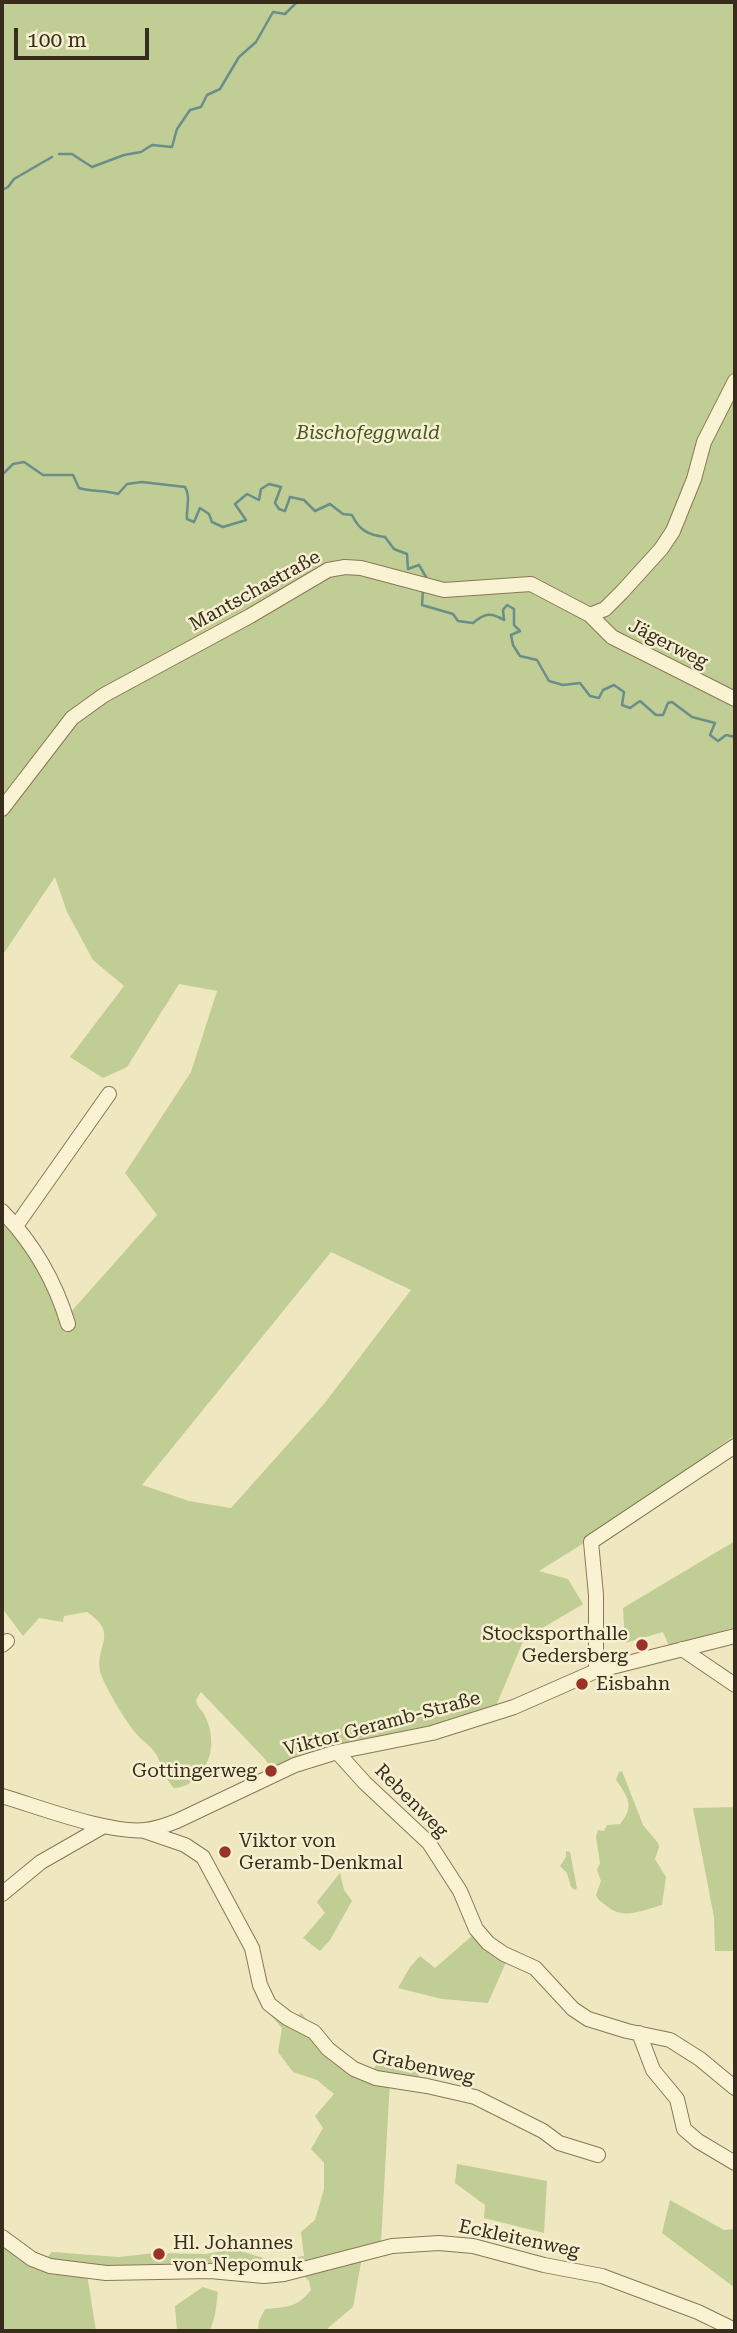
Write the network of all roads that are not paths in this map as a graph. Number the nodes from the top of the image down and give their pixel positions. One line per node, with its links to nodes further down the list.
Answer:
1 (735, 380): 2 (street)
2 (590, 615): 3 (street, Jägerweg); 4 (street, Mantschastraße)
3 (735, 699)
4 (2, 808)
5 (109, 1094): 7 (street)
6 (2, 1211): 7 (street)
7 (16, 1226): 8 (street)
8 (68, 1324)
9 (735, 1446): 12 (street)
10 (735, 1636): 11 (street, Viktor Geramb-Straße)
11 (682, 1649): 12 (street, Viktor Geramb-Straße); 13 (street)
12 (596, 1671): 14 (street, Viktor Geramb-Straße)
13 (735, 1685)
14 (337, 1752): 17 (street, Viktor Geramb-Straße); 19 (street, Rebenweg)
15 (2, 1796): 16 (street, Viktor Geramb-Straße)
16 (104, 1826): 17 (street, Viktor Geramb-Straße); 18 (street)
17 (143, 1830): 21 (street, Grabenweg)
18 (2, 1894)
19 (639, 2033): 20 (street, Rebenweg); 22 (street)
20 (735, 2088)
21 (598, 2155)
22 (735, 2163)
23 (2, 2237): 24 (street, Eckleitenweg)
24 (735, 2330)

